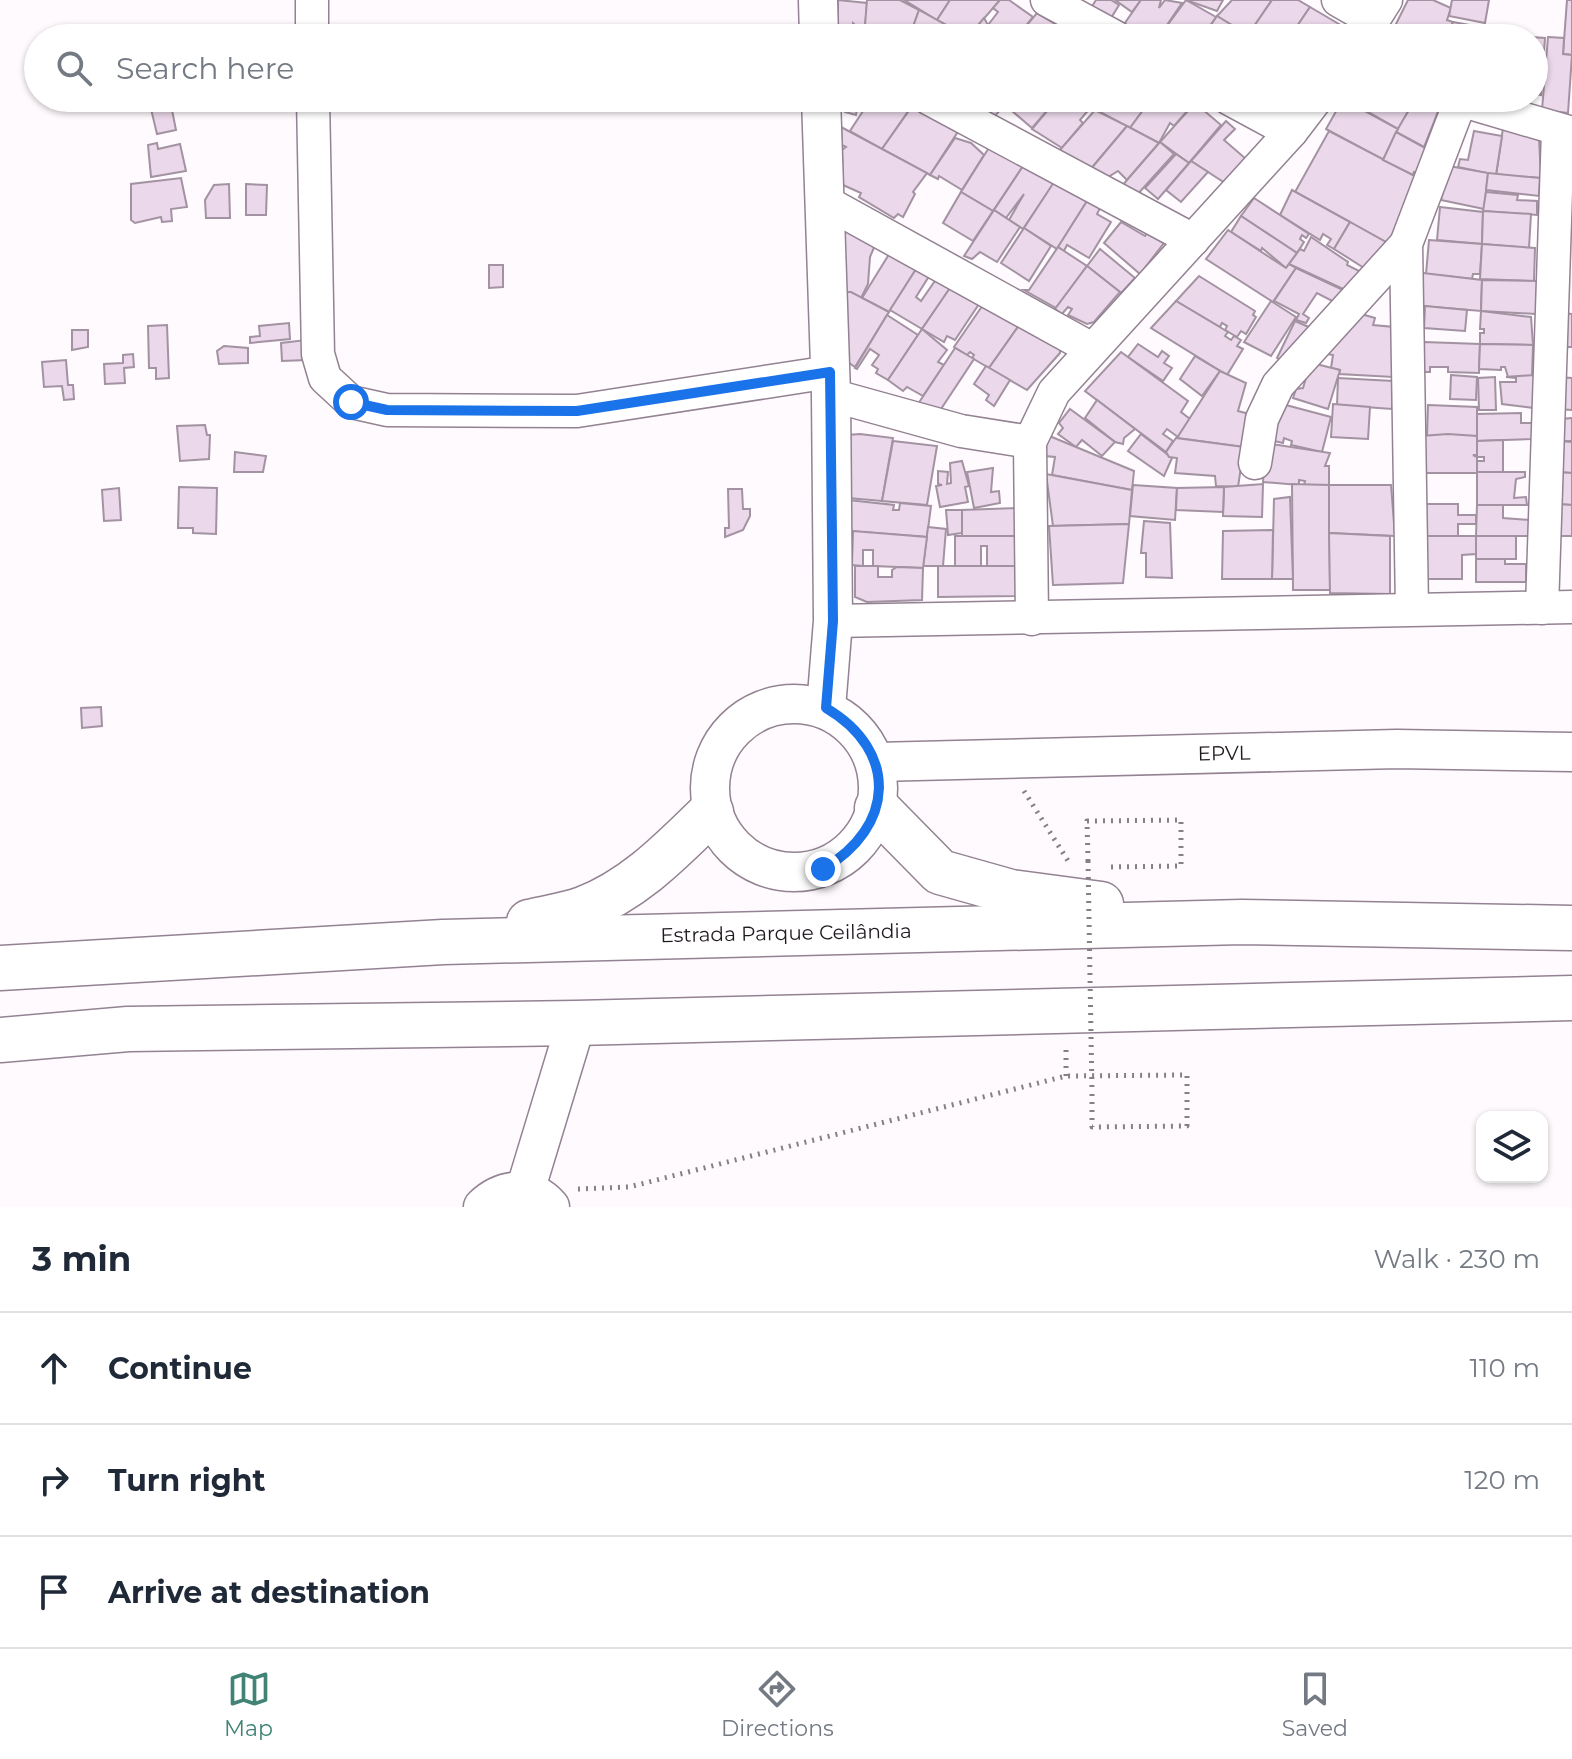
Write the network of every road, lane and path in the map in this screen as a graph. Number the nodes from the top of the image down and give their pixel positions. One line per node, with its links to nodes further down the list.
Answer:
1 (312, 0): 6 (street)
2 (818, 0): 7 (street)
3 (1047, 0): 8 (street)
4 (1338, 0): 5 (street)
5 (1373, 19)
6 (312, 24)
7 (819, 24)
8 (1091, 24)
9 (313, 112): 22 (street)
10 (821, 112): 18 (street)
11 (954, 112): 19 (street)
12 (1254, 112): 16 (street)
13 (1306, 112): 16 (street)
14 (1452, 112): 20 (street)
15 (1497, 112): 17 (street)
16 (1291, 132): 19 (street)
17 (1565, 132): 25 (street)
18 (824, 201): 21 (street); 22 (street)
19 (1193, 240): 21 (street)
20 (1406, 244): 24 (street); 26 (street)
21 (1092, 349): 23 (street)
22 (831, 383): 23 (street); 28 (street)
23 (1030, 442): 27 (street)
24 (1255, 463)
25 (1557, 608): 26 (street)
26 (1412, 609): 27 (street)
27 (1032, 619): 28 (street)
28 (833, 621): 29 (street)
29 (826, 708): 32 (street); 34 (street)
30 (1572, 752): 31 (street, EPVL)
31 (1003, 757): 32 (street, EPVL); 42 (path, bridge)
32 (876, 762): 33 (street)
33 (877, 808): 34 (street); 35 (highway)
34 (711, 812): 37 (highway)
35 (1242, 922): 36 (highway, Estrada Parque Ceilândia); 37 (highway, Estrada Parque Ceilândia)
36 (1572, 928)
37 (443, 942): 38 (highway, Estrada Parque Ceilândia)
38 (0, 968)
39 (1572, 998): 40 (highway)
40 (576, 1023): 41 (highway); 44 (street)
41 (2, 1040)
42 (1091, 1050): 43 (path); 43 (path, bridge)
43 (1066, 1076): 44 (path)
44 (515, 1200): 45 (street)
45 (456, 1207)

